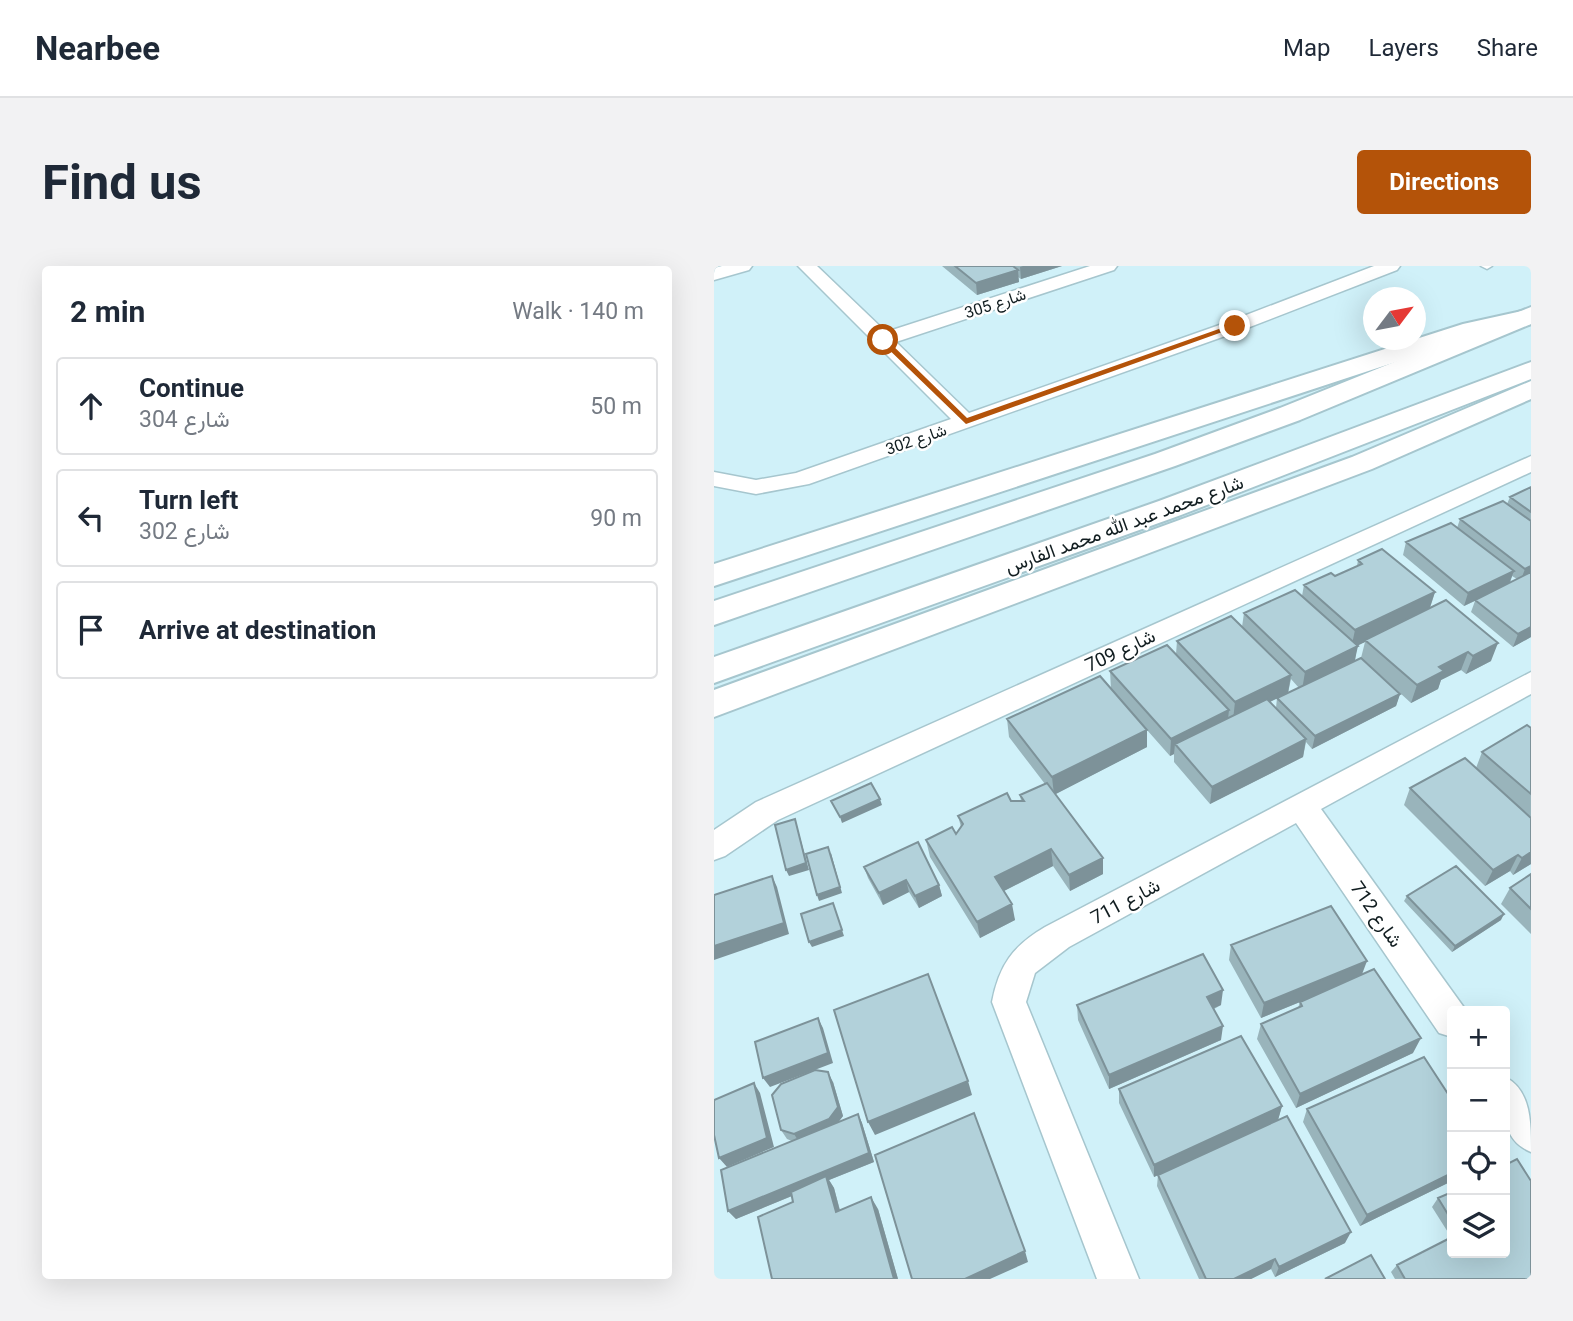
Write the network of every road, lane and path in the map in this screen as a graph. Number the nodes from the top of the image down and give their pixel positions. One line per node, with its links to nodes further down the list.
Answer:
1 (743, 266): 5 (street)
2 (807, 266): 7 (street)
3 (1108, 266): 7 (street, شارع 305)
4 (1391, 266): 11 (street, شارع 302)
5 (714, 274)
6 (1527, 317): 15 (street); 16 (street)
7 (883, 340): 11 (street)
8 (1531, 370): 18 (street, شارع محمد عبد الله محمد الفارس)
9 (1531, 389): 12 (street)
10 (1531, 415): 12 (street)
11 (966, 422): 14 (street, شارع 302)
12 (1362, 463): 18 (street)
13 (1531, 463): 20 (street, شارع 709)
14 (714, 479)
15 (714, 575)
16 (714, 613)
17 (1531, 682): 19 (street, شارع 711)
18 (717, 695)
19 (1302, 807): 21 (street, شارع 712); 22 (street, شارع 711)
20 (714, 847)
21 (1447, 1014)
22 (1118, 1279)

